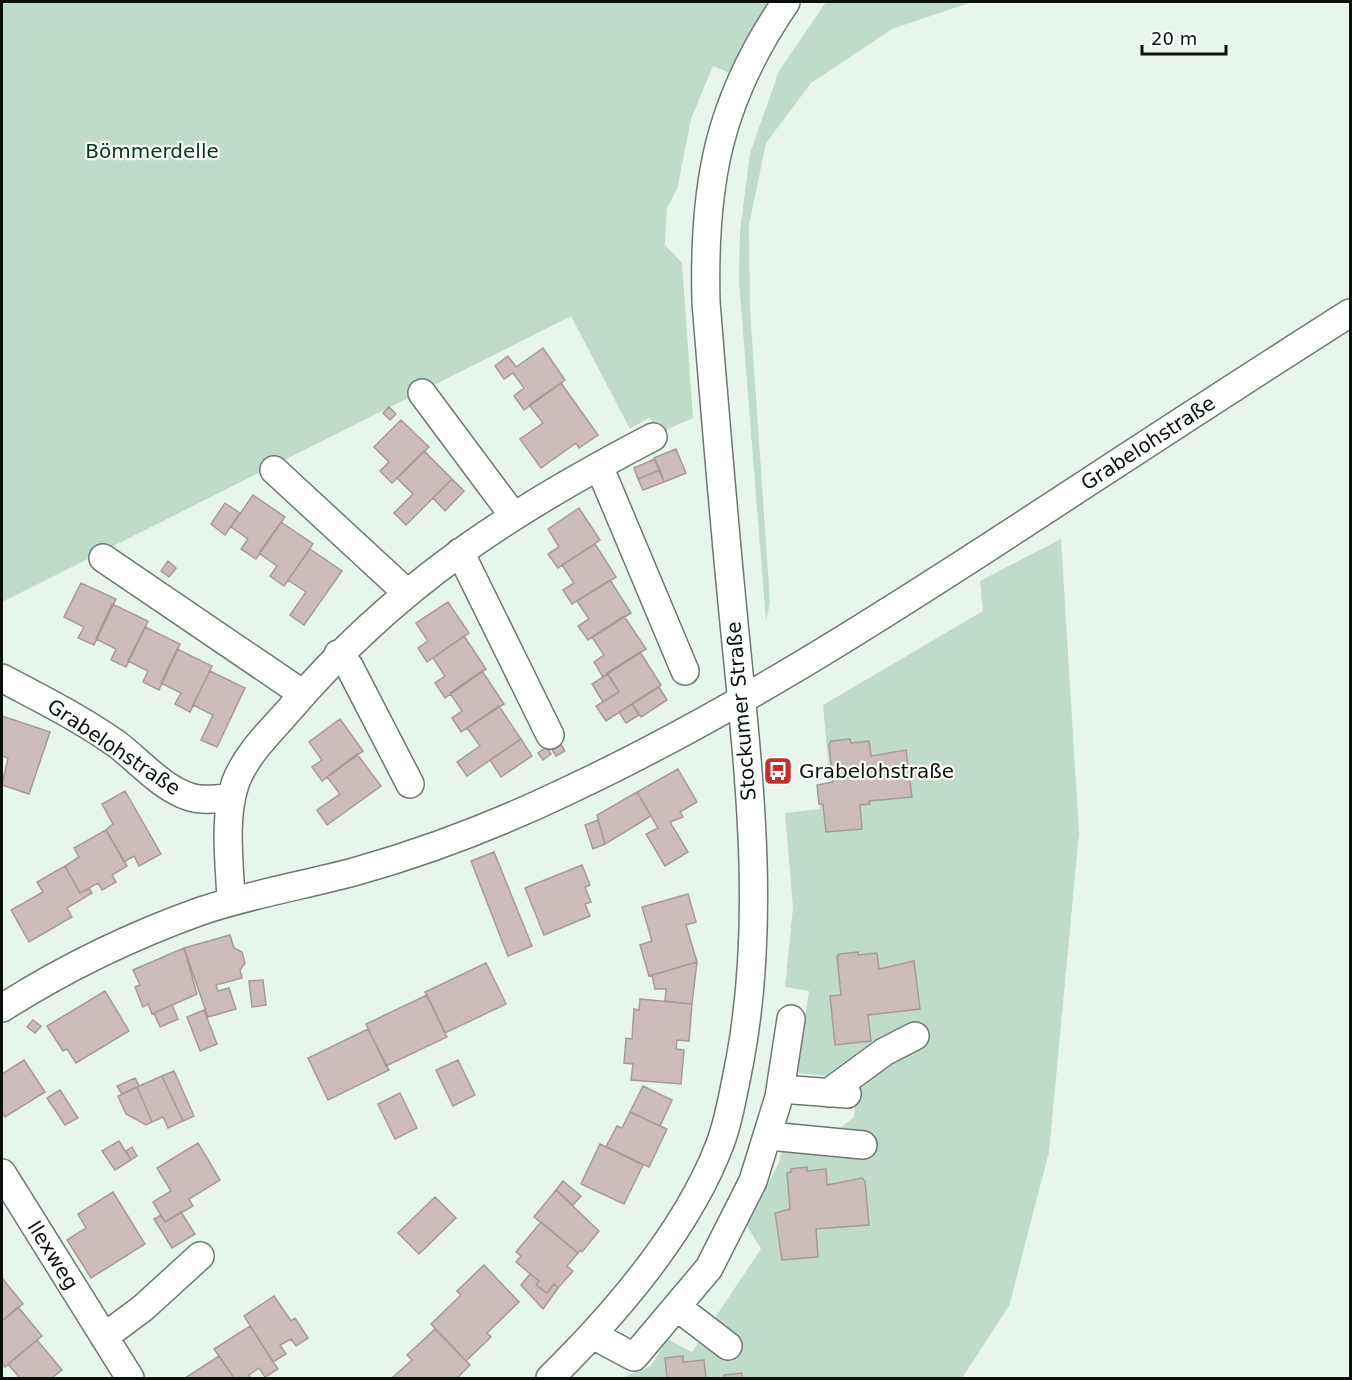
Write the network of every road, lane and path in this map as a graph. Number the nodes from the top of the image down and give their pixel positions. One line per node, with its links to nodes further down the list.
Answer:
1 (786, 2): 15 (street, Stockumer Straße)
2 (1350, 313): 15 (street, Grabelohstraße)
3 (422, 393): 7 (street)
4 (653, 437): 5 (street)
5 (599, 466): 7 (street); 12 (street)
6 (273, 470): 10 (street)
7 (513, 515): 8 (street)
8 (460, 552): 10 (street); 16 (street)
9 (103, 558): 14 (street)
10 (406, 592): 11 (street)
11 (338, 654): 14 (street); 17 (street)
12 (685, 671)
13 (2, 678): 18 (street, Grabelohstraße)
14 (303, 694): 18 (street)
15 (742, 701): 19 (street, Grabelohstraße); 29 (street, Stockumer Straße)
16 (550, 735)
17 (410, 784)
18 (231, 797): 19 (street)
19 (231, 902): 20 (street, Grabelohstraße)
20 (2, 1008)
21 (791, 1018): 23 (street)
22 (915, 1036): 23 (street)
23 (781, 1089): 24 (street)
24 (769, 1136): 25 (street); 28 (street)
25 (863, 1145)
26 (2, 1173): 30 (street, Ilexweg)
27 (200, 1257): 30 (street)
28 (677, 1307): 29 (street); 31 (street)
29 (593, 1335): 33 (street, Stockumer Straße)
30 (104, 1337): 32 (street, Ilexweg)
31 (728, 1346)
32 (130, 1378)
33 (550, 1378)

